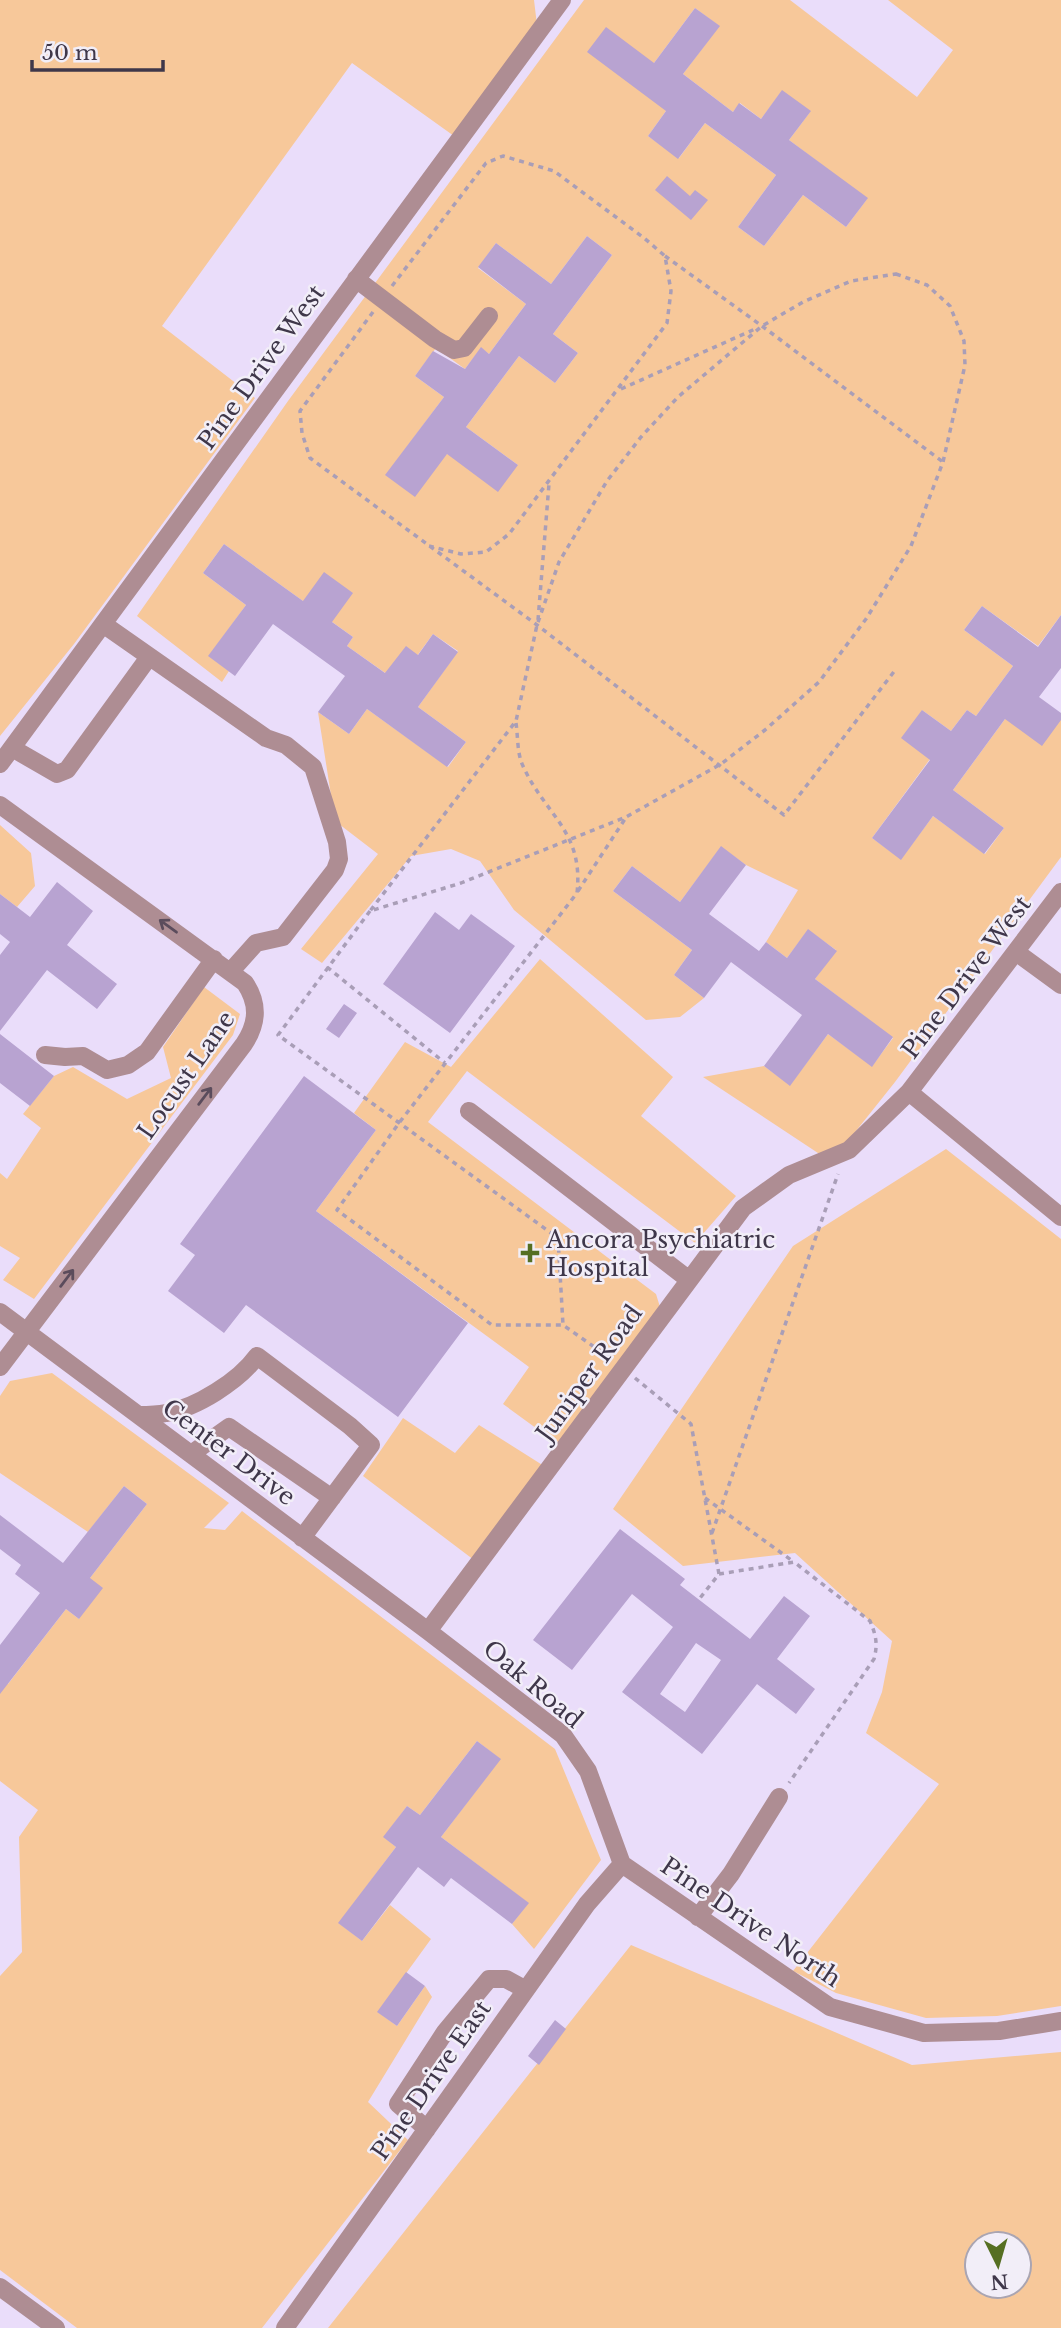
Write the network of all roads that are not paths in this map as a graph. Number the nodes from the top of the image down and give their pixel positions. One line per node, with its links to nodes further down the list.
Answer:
1 (562, 0): 2 (lane, Pine Drive West)
2 (356, 279): 3 (lane); 4 (lane, Pine Drive West)
3 (489, 316)
4 (103, 624): 5 (lane); 6 (lane, Pine Drive West)
5 (149, 657): 6 (lane); 12 (lane)
6 (12, 748): 7 (lane, Pine Drive West)
7 (0, 764)
8 (0, 805): 11 (lane, Locust Lane, one-way to 8)
9 (1061, 892): 10 (lane, Pine Drive West)
10 (1016, 952): 13 (lane); 15 (lane, Pine Drive West)
11 (214, 959): 12 (lane, Locust Lane); 14 (lane)
12 (232, 971): 20 (lane, Locust Lane, one-way to 12)
13 (1061, 984)
14 (45, 1055)
15 (909, 1092): 17 (lane); 18 (lane, Juniper Road)
16 (469, 1111): 18 (lane)
17 (1061, 1217)
18 (688, 1279): 26 (lane, Juniper Road)
19 (0, 1312): 20 (lane, Center Drive)
20 (26, 1332): 21 (lane, Locust Lane); 22 (lane, Center Drive)
21 (0, 1367)
22 (138, 1415): 23 (lane, Center Drive); 24 (lane)
23 (191, 1454): 24 (lane); 25 (lane, Center Drive)
24 (332, 1498): 25 (lane)
25 (302, 1538): 26 (lane, Center Drive)
26 (428, 1631): 28 (lane, Oak Road)
27 (779, 1797): 29 (lane)
28 (622, 1864): 29 (lane, Pine Drive North); 30 (lane, Pine Drive East)
29 (698, 1917): 31 (lane, Pine Drive North)
30 (526, 1990): 32 (lane, Pine Drive East); 32 (lane)
31 (1061, 2021)
32 (427, 2129): 35 (lane, Pine Drive East)
33 (0, 2287): 34 (lane)
34 (56, 2328)
35 (285, 2328)

